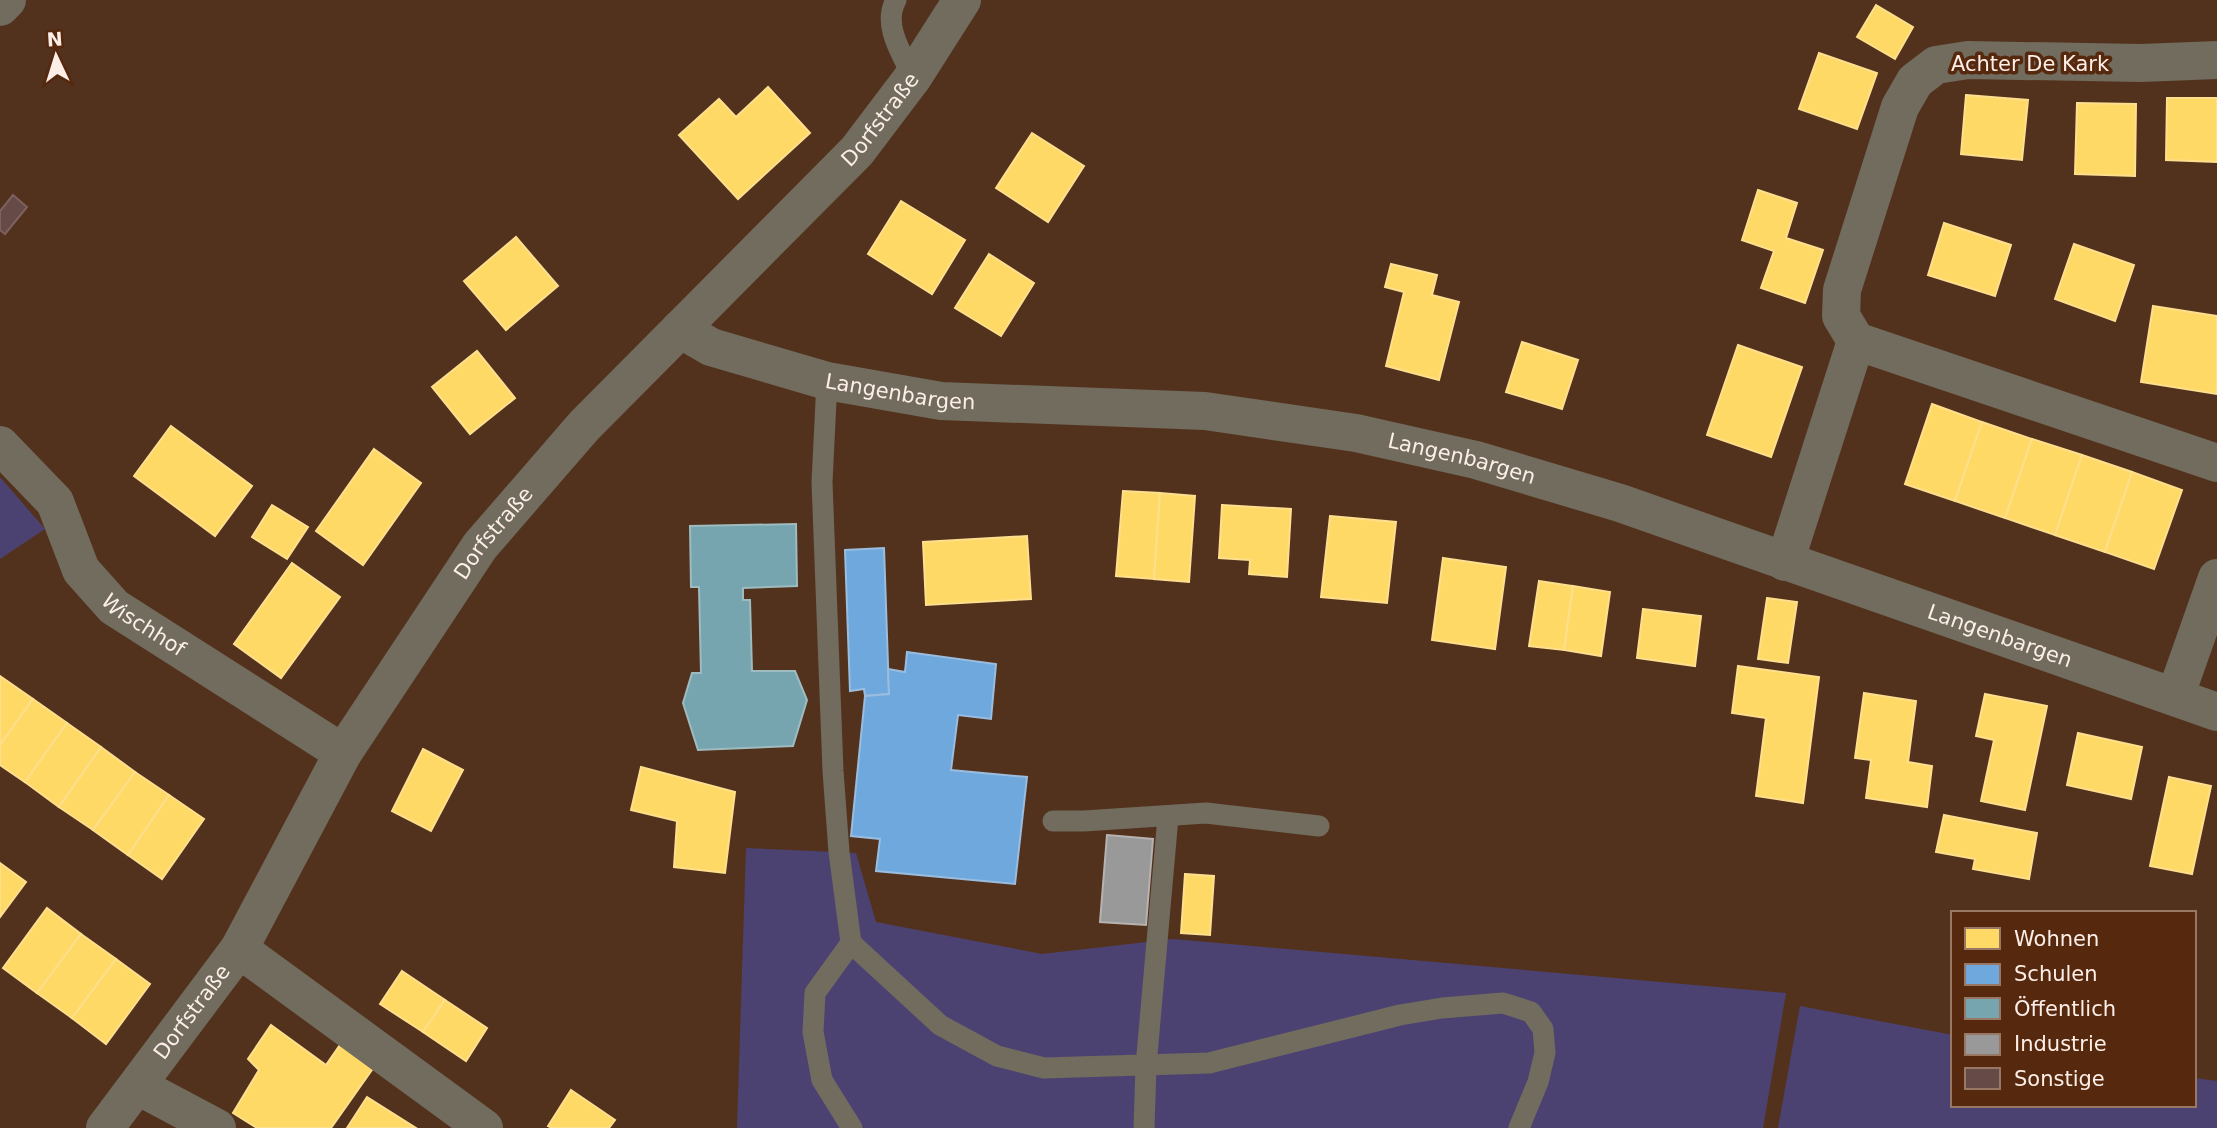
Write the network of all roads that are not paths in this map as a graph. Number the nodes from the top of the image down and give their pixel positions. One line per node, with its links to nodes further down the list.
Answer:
1 (8, 0): 4 (street)
2 (896, 0): 6 (lane)
3 (962, 0): 6 (street, Dorfstraße)
4 (0, 7)
5 (2217, 60): 8 (street, Achter De Kark)
6 (913, 77): 7 (street, Dorfstraße)
7 (680, 329): 9 (street, Langenbargen); 16 (street, Dorfstraße)
8 (1856, 341): 11 (street); 12 (street)
9 (827, 382): 12 (street, Langenbargen); 20 (lane)
10 (0, 445): 16 (street, Wischhof)
11 (2217, 463)
12 (1785, 562): 14 (street, Langenbargen)
13 (2217, 578): 14 (street)
14 (2175, 697): 15 (street, Langenbargen)
15 (2217, 712)
16 (343, 753): 21 (street, Dorfstraße)
17 (1168, 817): 18 (lane); 19 (lane); 22 (lane)
18 (1053, 821)
19 (1319, 826)
20 (851, 943): 22 (lane); 27 (lane)
21 (239, 949): 23 (street, Dorfstraße); 26 (street)
22 (1146, 1066): 28 (lane); 29 (lane)
23 (138, 1086): 24 (street, Dorfstraße); 25 (street)
24 (105, 1128)
25 (217, 1128)
26 (484, 1128)
27 (852, 1128)
28 (1144, 1128)
29 (1519, 1128)

